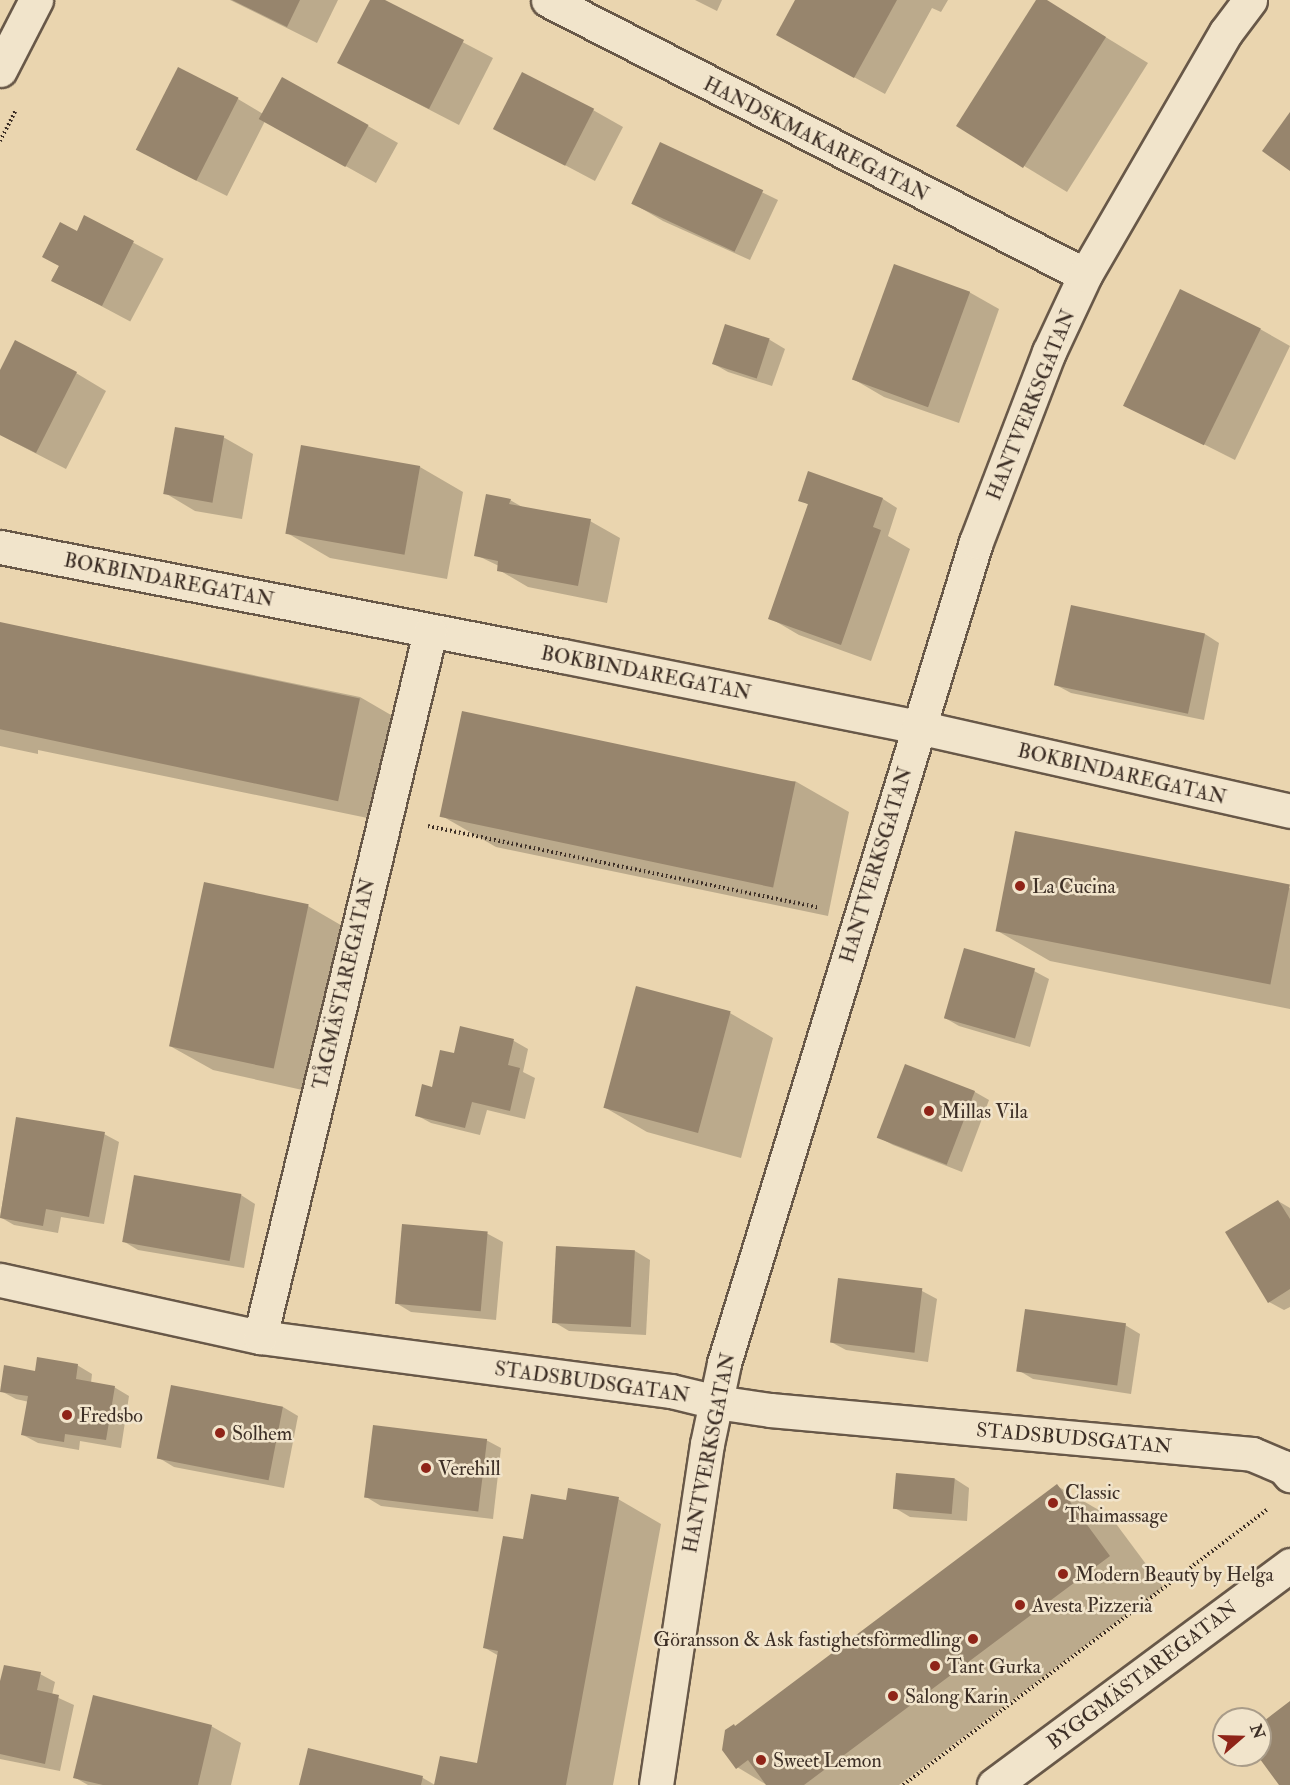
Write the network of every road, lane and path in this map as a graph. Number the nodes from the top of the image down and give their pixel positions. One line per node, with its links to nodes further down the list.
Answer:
1 (36, 0): 4 (street)
2 (548, 0): 5 (street, HANDSKMAKAREGATAN)
3 (1250, 0): 5 (street, HANTVERKSGATAN)
4 (0, 70)
5 (1085, 275): 8 (street, HANTVERKSGATAN)
6 (0, 548): 7 (street, BOKBINDAREGATAN)
7 (430, 632): 8 (street, BOKBINDAREGATAN); 10 (street, TÅGMÄSTAREGATAN)
8 (918, 727): 9 (street, BOKBINDAREGATAN); 11 (street, HANTVERKSGATAN)
9 (1290, 811)
10 (384, 817): 11 (path); 13 (street, TÅGMÄSTAREGATAN)
11 (861, 916): 14 (street, HANTVERKSGATAN)
12 (0, 1280): 13 (street, STADSBUDSGATAN)
13 (260, 1337): 14 (street, STADSBUDSGATAN)
14 (716, 1402): 15 (street, STADSBUDSGATAN); 18 (street, HANTVERKSGATAN)
15 (1290, 1475)
16 (1271, 1508): 19 (path)
17 (1290, 1565): 20 (street, BYGGMÄSTAREGATAN)
18 (656, 1785)
19 (903, 1785)
20 (994, 1785)

